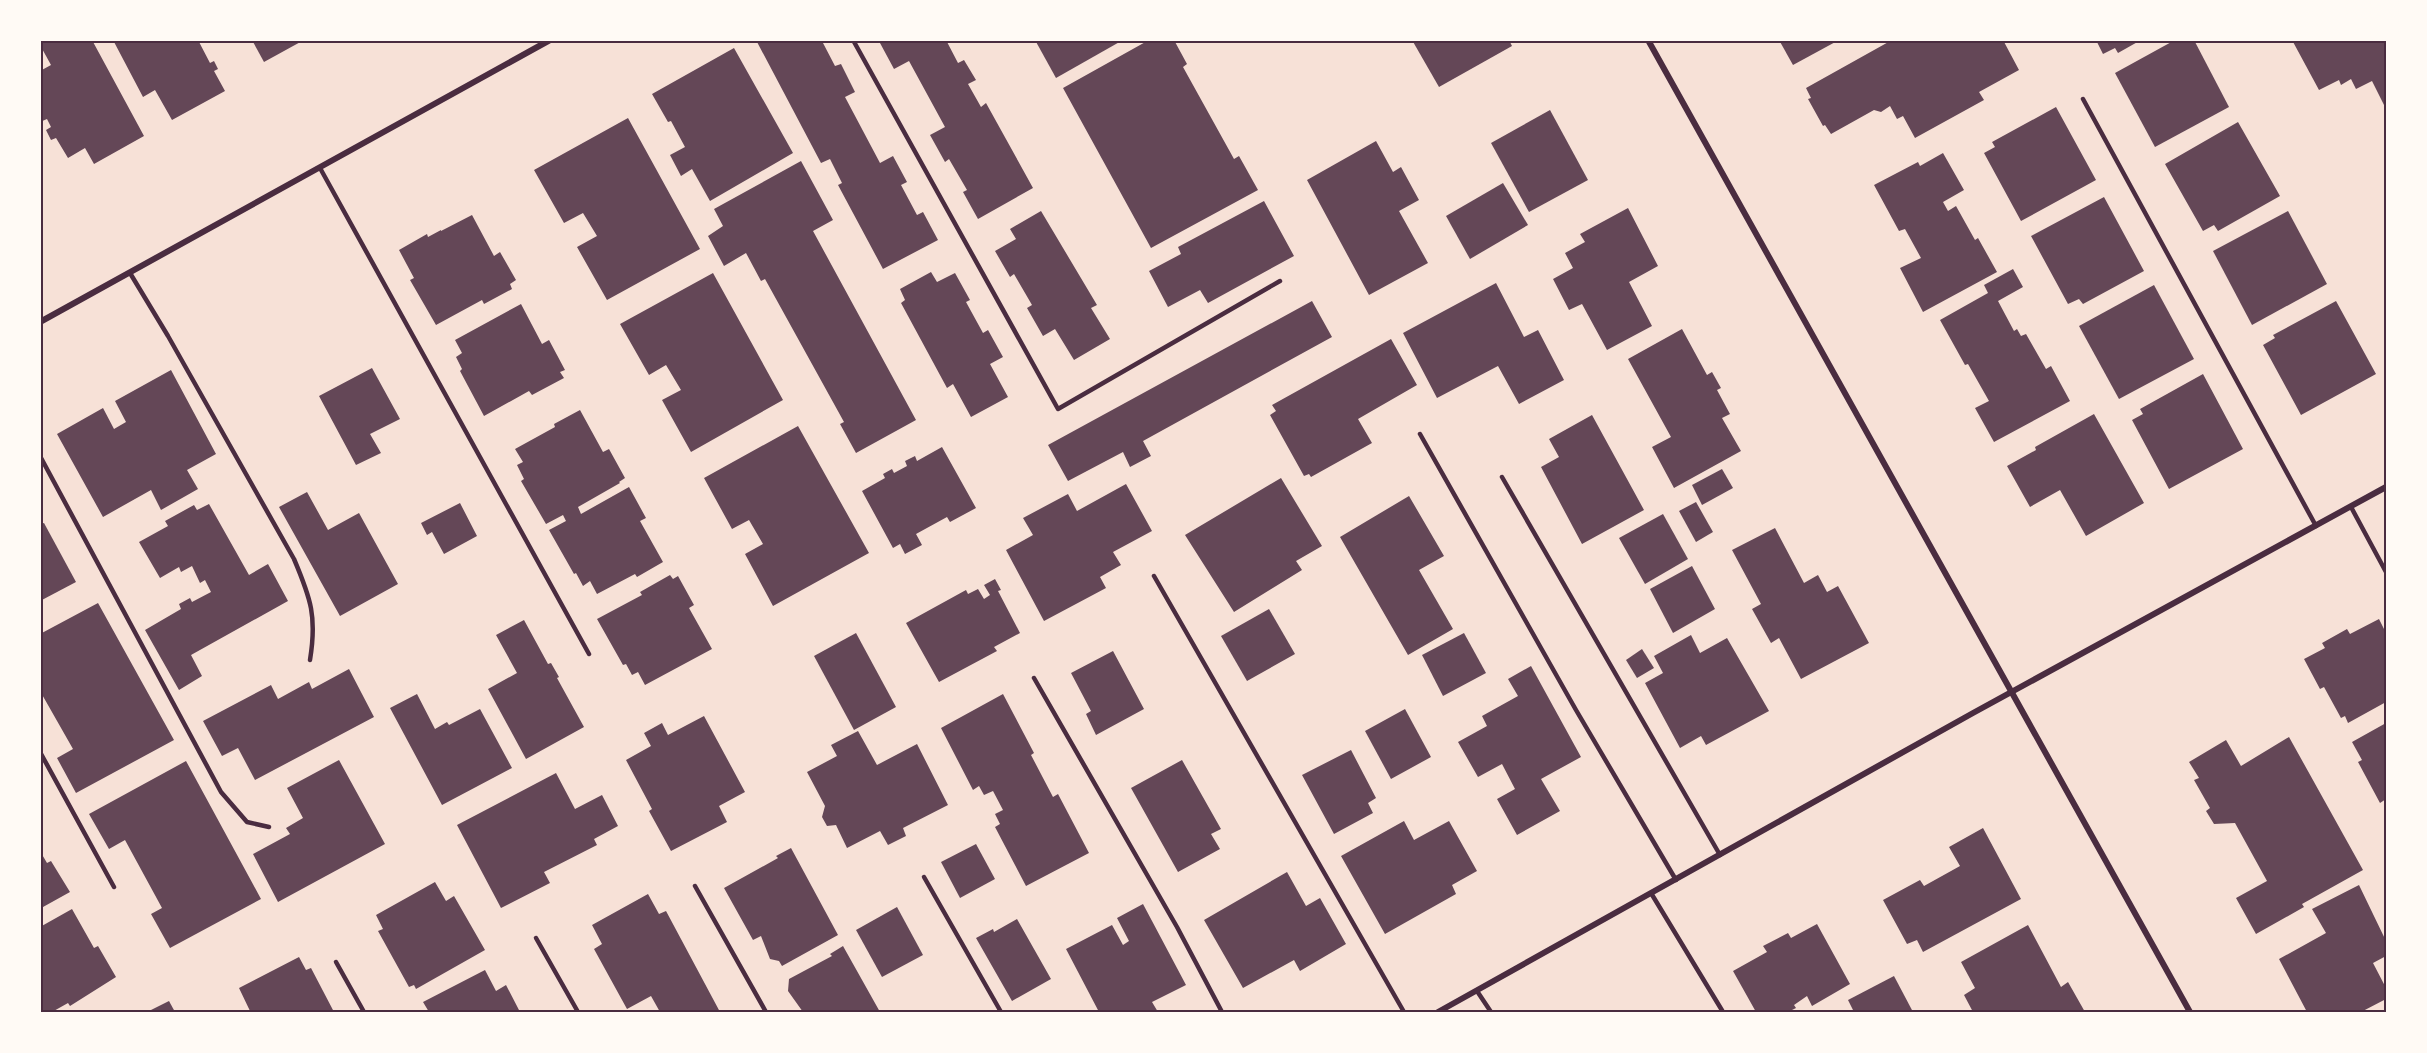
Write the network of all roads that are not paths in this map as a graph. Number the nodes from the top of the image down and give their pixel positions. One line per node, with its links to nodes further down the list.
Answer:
1 (550, 40): 5 (street)
2 (853, 40): 7 (lane)
3 (1648, 40): 20 (street)
4 (2083, 99): 14 (lane)
5 (320, 168): 6 (street); 17 (lane)
6 (130, 273): 8 (street); 18 (lane)
7 (1280, 282)
8 (40, 322)
9 (1420, 434): 25 (lane)
10 (40, 456): 22 (lane)
11 (1502, 477): 23 (lane)
12 (2386, 487): 13 (street)
13 (2351, 507): 14 (street); 15 (lane)
14 (2316, 526): 20 (street)
15 (2386, 572)
16 (1154, 576): 37 (lane)
17 (589, 654)
18 (310, 660)
19 (1034, 678): 36 (lane)
20 (2012, 691): 23 (street); 41 (street)
21 (40, 752): 27 (lane)
22 (269, 826)
23 (1720, 855): 25 (street)
24 (924, 877): 35 (lane)
25 (1676, 880): 28 (street)
26 (695, 886): 34 (lane)
27 (114, 887)
28 (1651, 893): 31 (street); 40 (lane)
29 (536, 938): 33 (lane)
30 (336, 963): 32 (lane)
31 (1477, 991): 38 (street); 39 (lane)
32 (364, 1012)
33 (578, 1012)
34 (766, 1012)
35 (1001, 1012)
36 (1222, 1012)
37 (1404, 1012)
38 (1438, 1012)
39 (1491, 1012)
40 (1723, 1012)
41 (2190, 1012)

